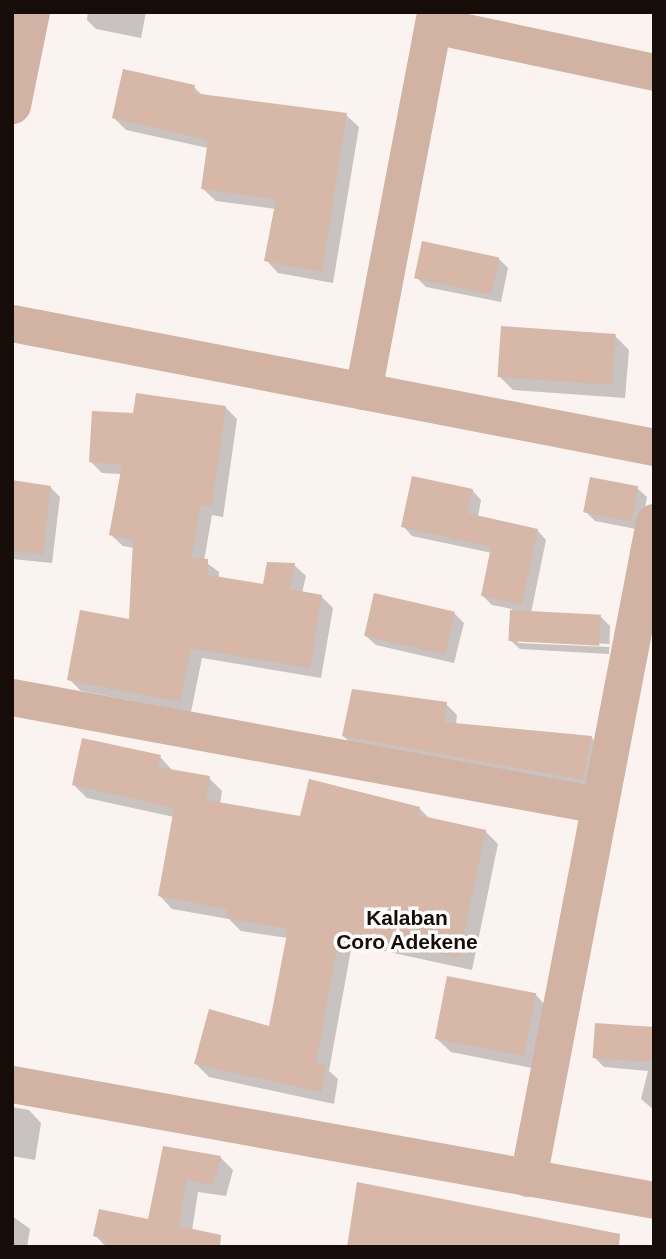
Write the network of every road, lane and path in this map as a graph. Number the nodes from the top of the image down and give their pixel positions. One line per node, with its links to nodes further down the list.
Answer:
1 (30, 12): 4 (street)
2 (434, 19): 3 (street); 6 (street)
3 (654, 72)
4 (12, 105)
5 (12, 323): 6 (street)
6 (363, 391): 7 (street)
7 (654, 447)
8 (654, 522): 10 (street)
9 (12, 697): 10 (street)
10 (599, 805): 12 (street)
11 (12, 1084): 12 (street)
12 (528, 1178): 13 (street)
13 (654, 1200)

